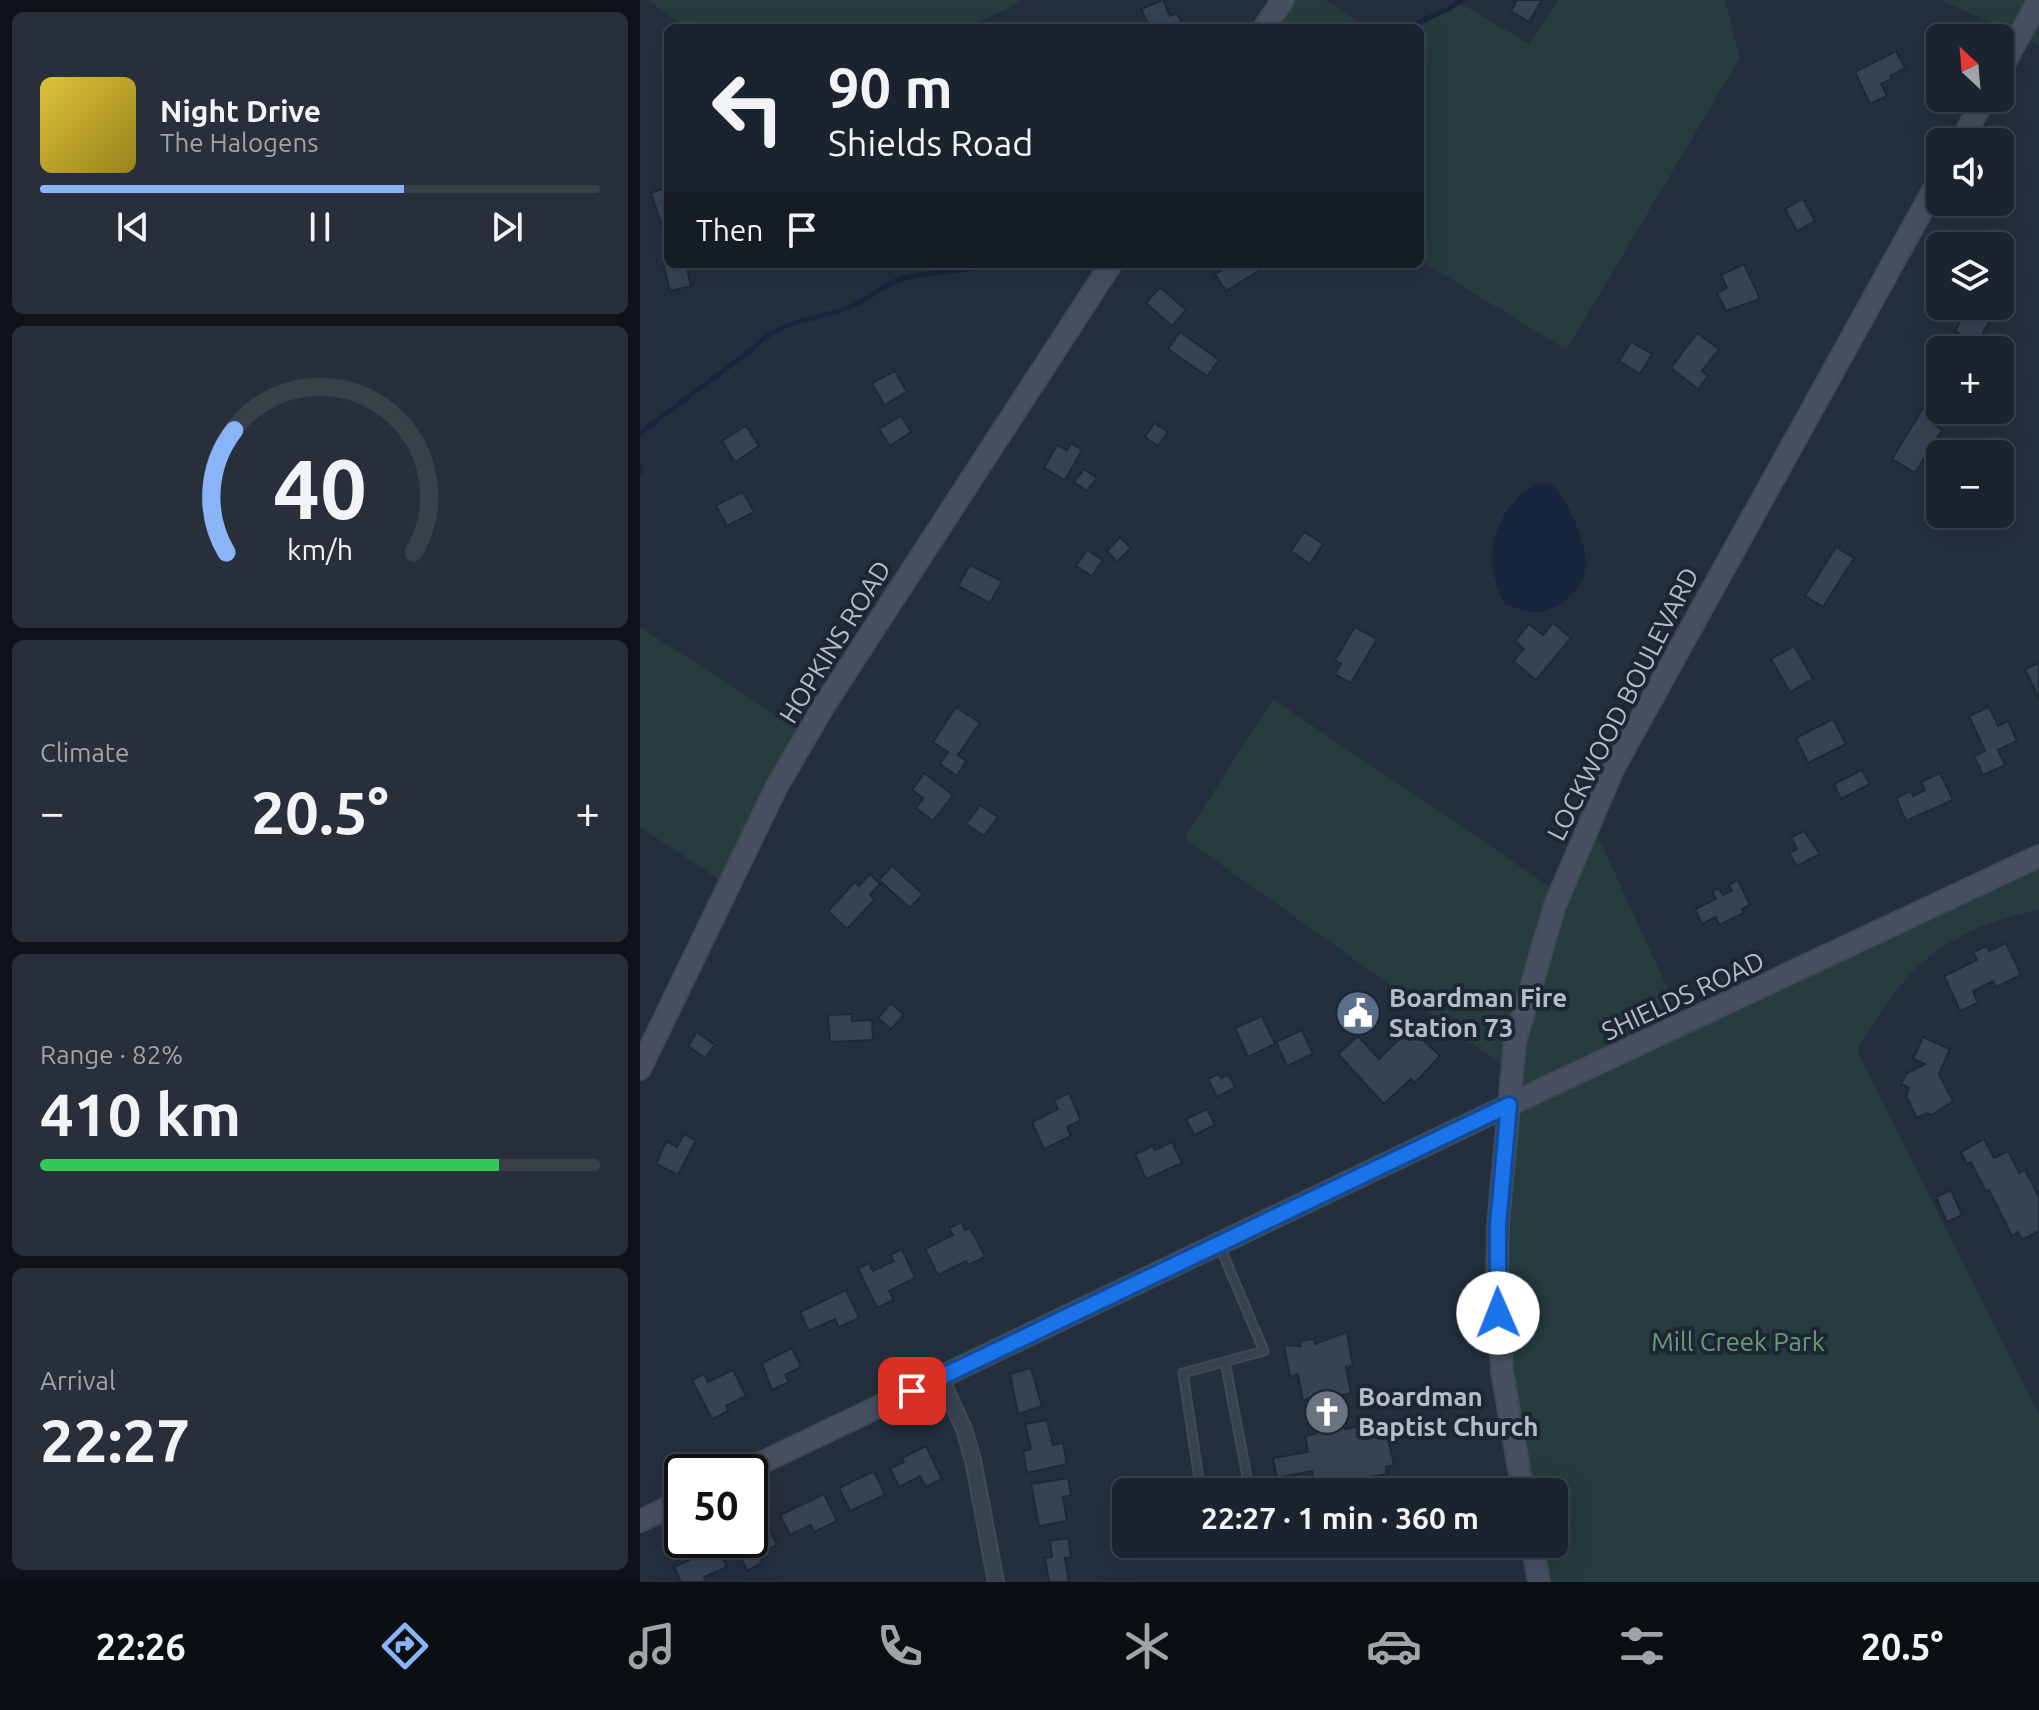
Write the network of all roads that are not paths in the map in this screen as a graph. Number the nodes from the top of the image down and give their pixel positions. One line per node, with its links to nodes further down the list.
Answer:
1 (1283, 0): 3 (main road)
2 (2039, 0): 4 (main road)
3 (1267, 24)
4 (2014, 46)
5 (1926, 203): 9 (main road, LOCKWOOD BOULEVARD)
6 (1108, 268): 8 (main road, HOPKINS ROAD)
7 (2039, 856): 9 (main road, SHIELDS ROAD)
8 (640, 1069)
9 (1509, 1105): 10 (main road, SHIELDS ROAD); 16 (main road, LOCKWOOD BOULEVARD)
10 (1219, 1245): 11 (lane); 12 (main road, SHIELDS ROAD)
11 (1225, 1362): 14 (lane); 15 (lane)
12 (940, 1377): 13 (main road, SHIELDS ROAD); 20 (street)
13 (768, 1460)
14 (1199, 1478)
15 (1247, 1478)
16 (1521, 1478)
17 (664, 1510): 18 (main road)
18 (640, 1521)
19 (1535, 1558): 21 (main road)
20 (996, 1582)
21 (1539, 1582)

